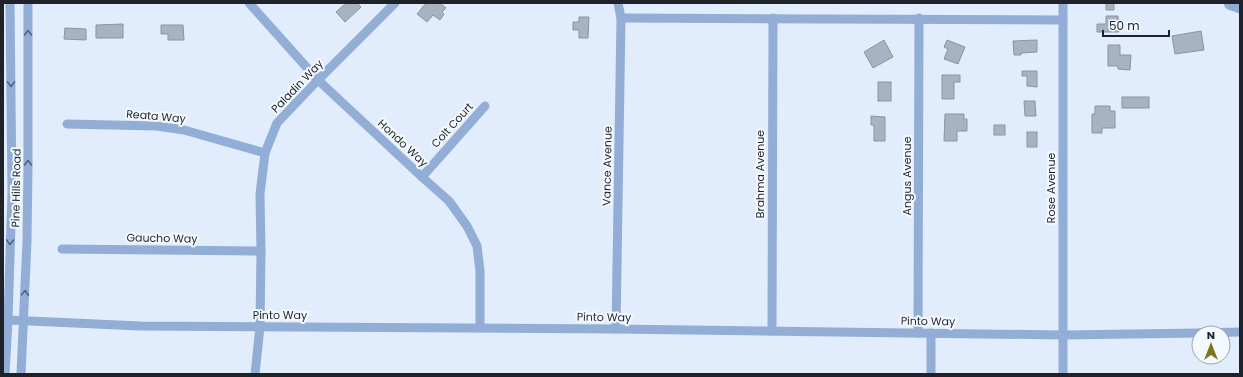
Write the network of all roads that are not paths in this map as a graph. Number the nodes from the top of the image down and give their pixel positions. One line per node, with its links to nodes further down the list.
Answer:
1 (10, 3): 20 (street, Pine Hills Road, one-way to 20)
2 (28, 3): 21 (street, Pine Hills Road, one-way to 2)
3 (249, 3): 13 (street, Hondo Way)
4 (395, 3): 13 (street, Paladin Way)
5 (618, 3): 9 (street, Vance Avenue)
6 (1064, 3): 12 (street, Rose Avenue)
7 (1228, 3): 8 (street)
8 (1240, 9)
9 (621, 18): 10 (street); 24 (street, Vance Avenue)
10 (773, 18): 11 (street); 25 (street, Brahma Avenue)
11 (919, 18): 12 (street); 26 (street, Angus Avenue)
12 (1063, 20): 29 (street, Rose Avenue)
13 (318, 80): 16 (street, Paladin Way); 17 (street, Hondo Way)
14 (485, 106): 17 (street, Colt Court)
15 (67, 124): 16 (street, Reata Way)
16 (264, 153): 19 (street, Paladin Way)
17 (422, 177): 23 (street, Hondo Way)
18 (62, 249): 19 (street, Gaucho Way)
19 (261, 251): 22 (street, Paladin Way)
20 (8, 320): 21 (street, Pinto Way); 30 (street, Pine Hills Road)
21 (24, 321): 22 (street, Pinto Way); 31 (street, Pine Hills Road)
22 (260, 327): 23 (street, Pinto Way); 32 (street, Paladin Way)
23 (480, 328): 24 (street, Pinto Way)
24 (616, 329): 25 (street, Pinto Way)
25 (772, 331): 26 (street, Pinto Way)
26 (918, 333): 27 (street, Pinto Way)
27 (931, 333): 29 (street, Pinto Way); 33 (street)
28 (1191, 333): 29 (street, Pinto Way)
29 (1063, 335): 34 (street, Rose Avenue)
30 (6, 374)
31 (22, 374)
32 (255, 374)
33 (931, 374)
34 (1063, 374)

